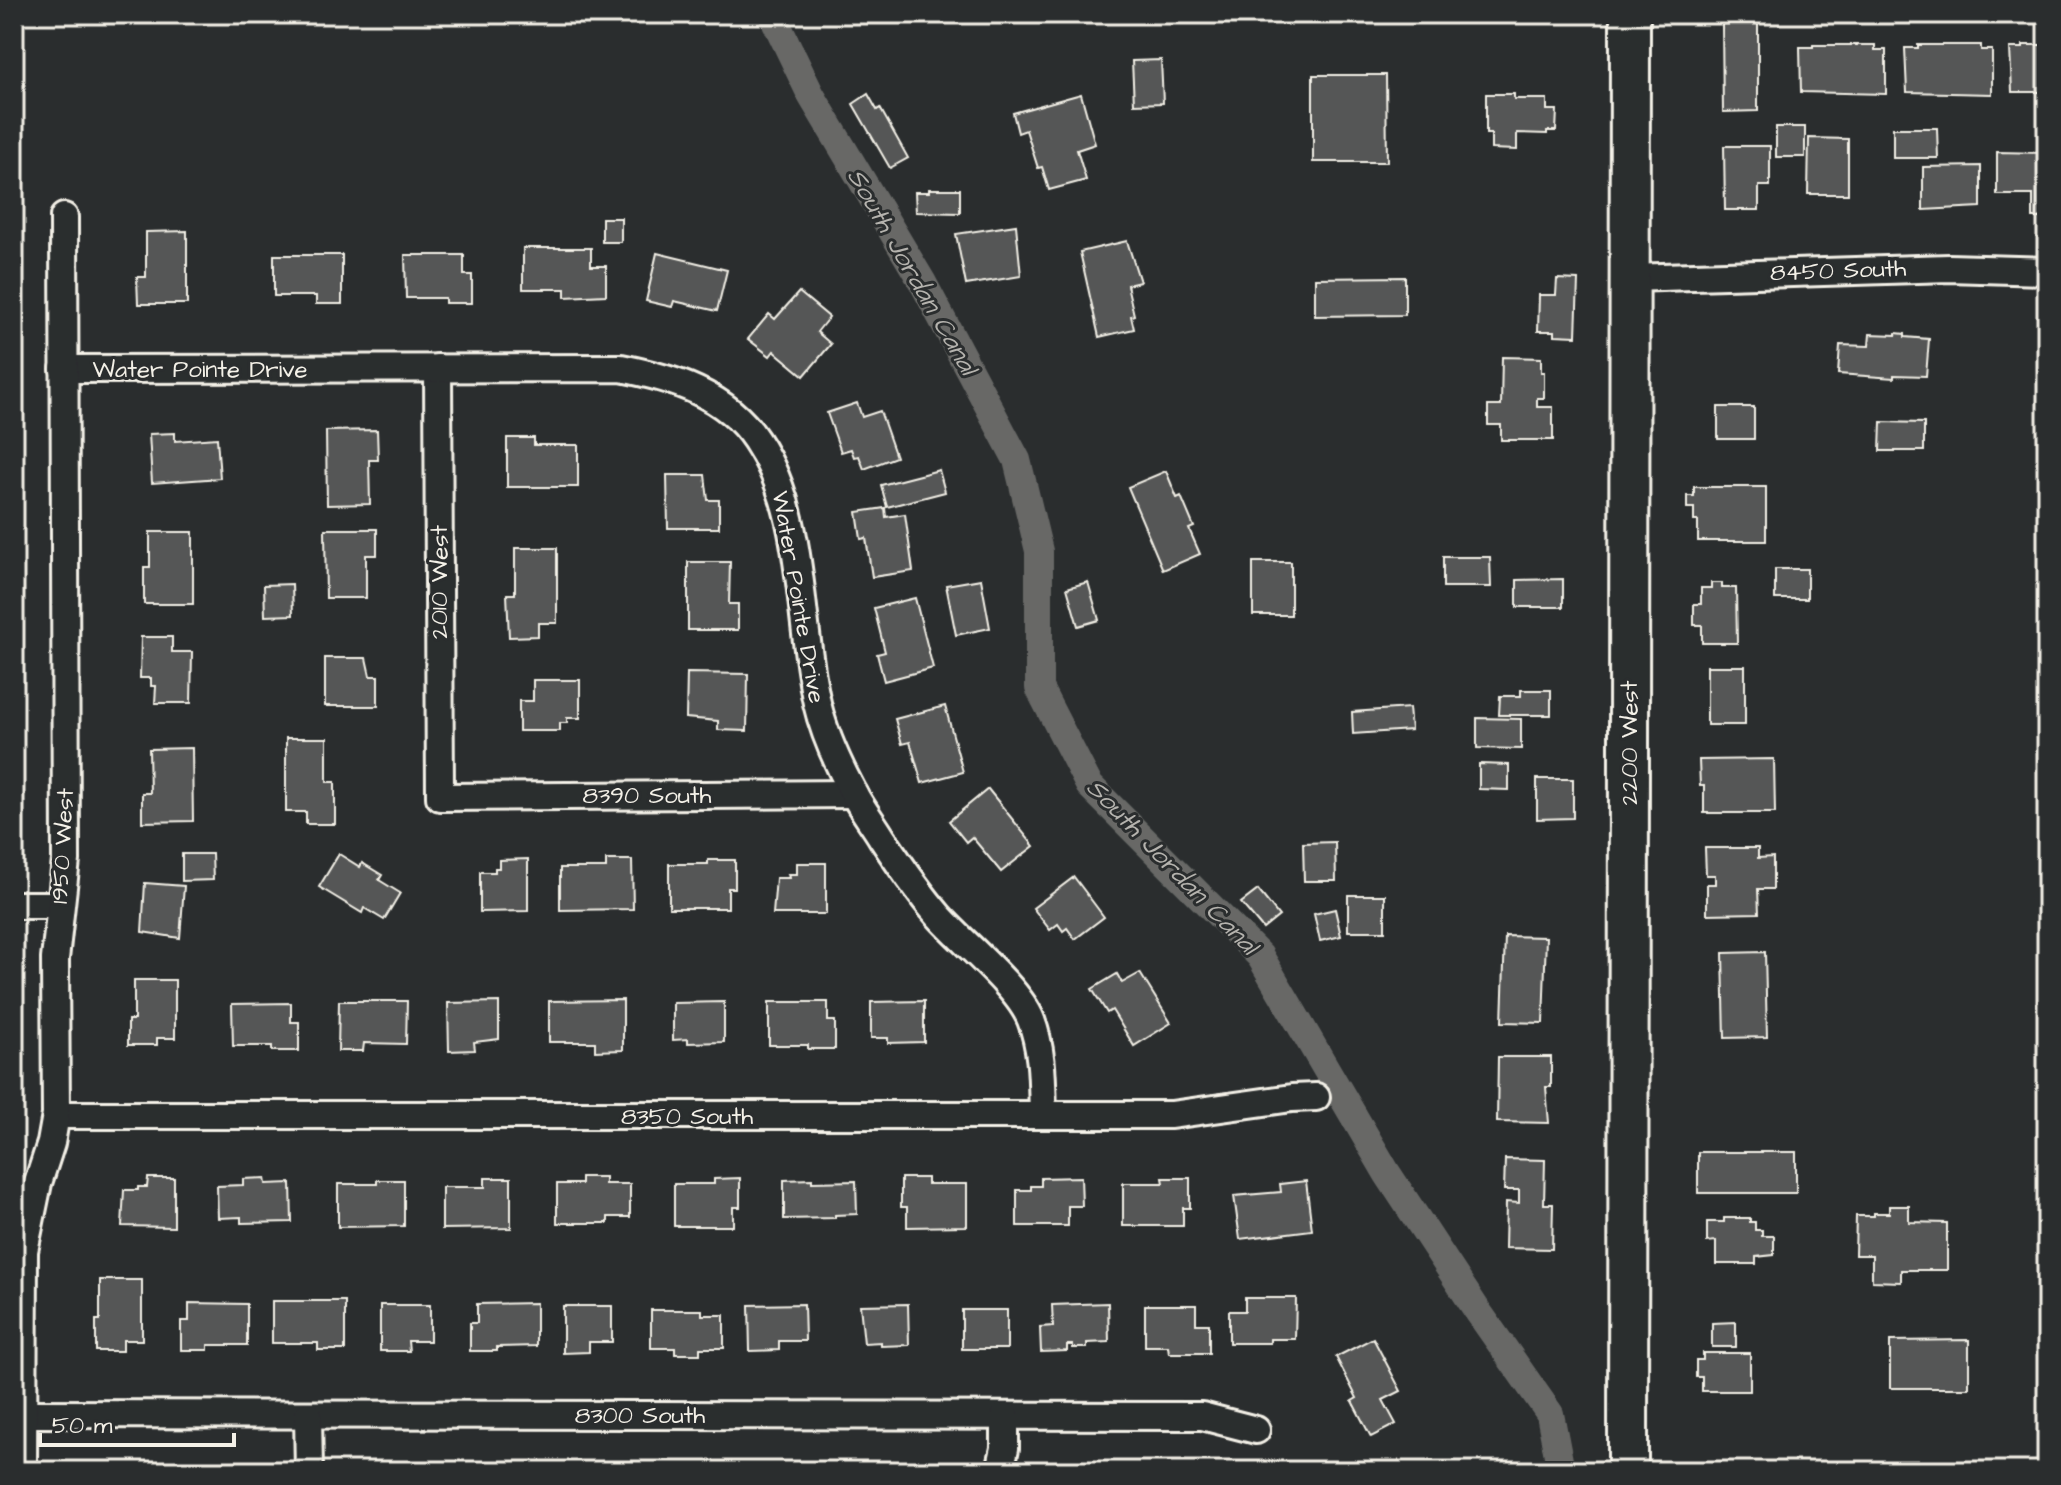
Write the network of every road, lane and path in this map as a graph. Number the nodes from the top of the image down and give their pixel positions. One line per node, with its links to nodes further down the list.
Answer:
1 (1630, 14): 4 (street, 2200 West)
2 (64, 217): 6 (street, 1950 West)
3 (2047, 271): 4 (street, 8450 South)
4 (1630, 278): 21 (street, 2200 West)
5 (438, 368): 6 (street, Water Pointe Drive); 7 (street, Water Pointe Drive); 8 (street, 2010 West)
6 (64, 369): 10 (street, 1950 West)
7 (854, 794): 8 (street, 8390 South); 13 (street, Water Pointe Drive)
8 (440, 797)
9 (14, 905): 10 (street)
10 (60, 905): 12 (street, 1950 West)
11 (1316, 1097): 13 (street, 8350 South)
12 (56, 1115): 13 (street, 8350 South); 14 (street, 1950 West)
13 (1043, 1115)
14 (23, 1414): 15 (street, 8300 South); 18 (street, 1950 West)
15 (308, 1415): 16 (street, 8300 South); 19 (street)
16 (1005, 1416): 17 (street, 8300 South); 20 (street)
17 (1256, 1430)
18 (23, 1471)
19 (309, 1471)
20 (1000, 1471)
21 (1628, 1471)

